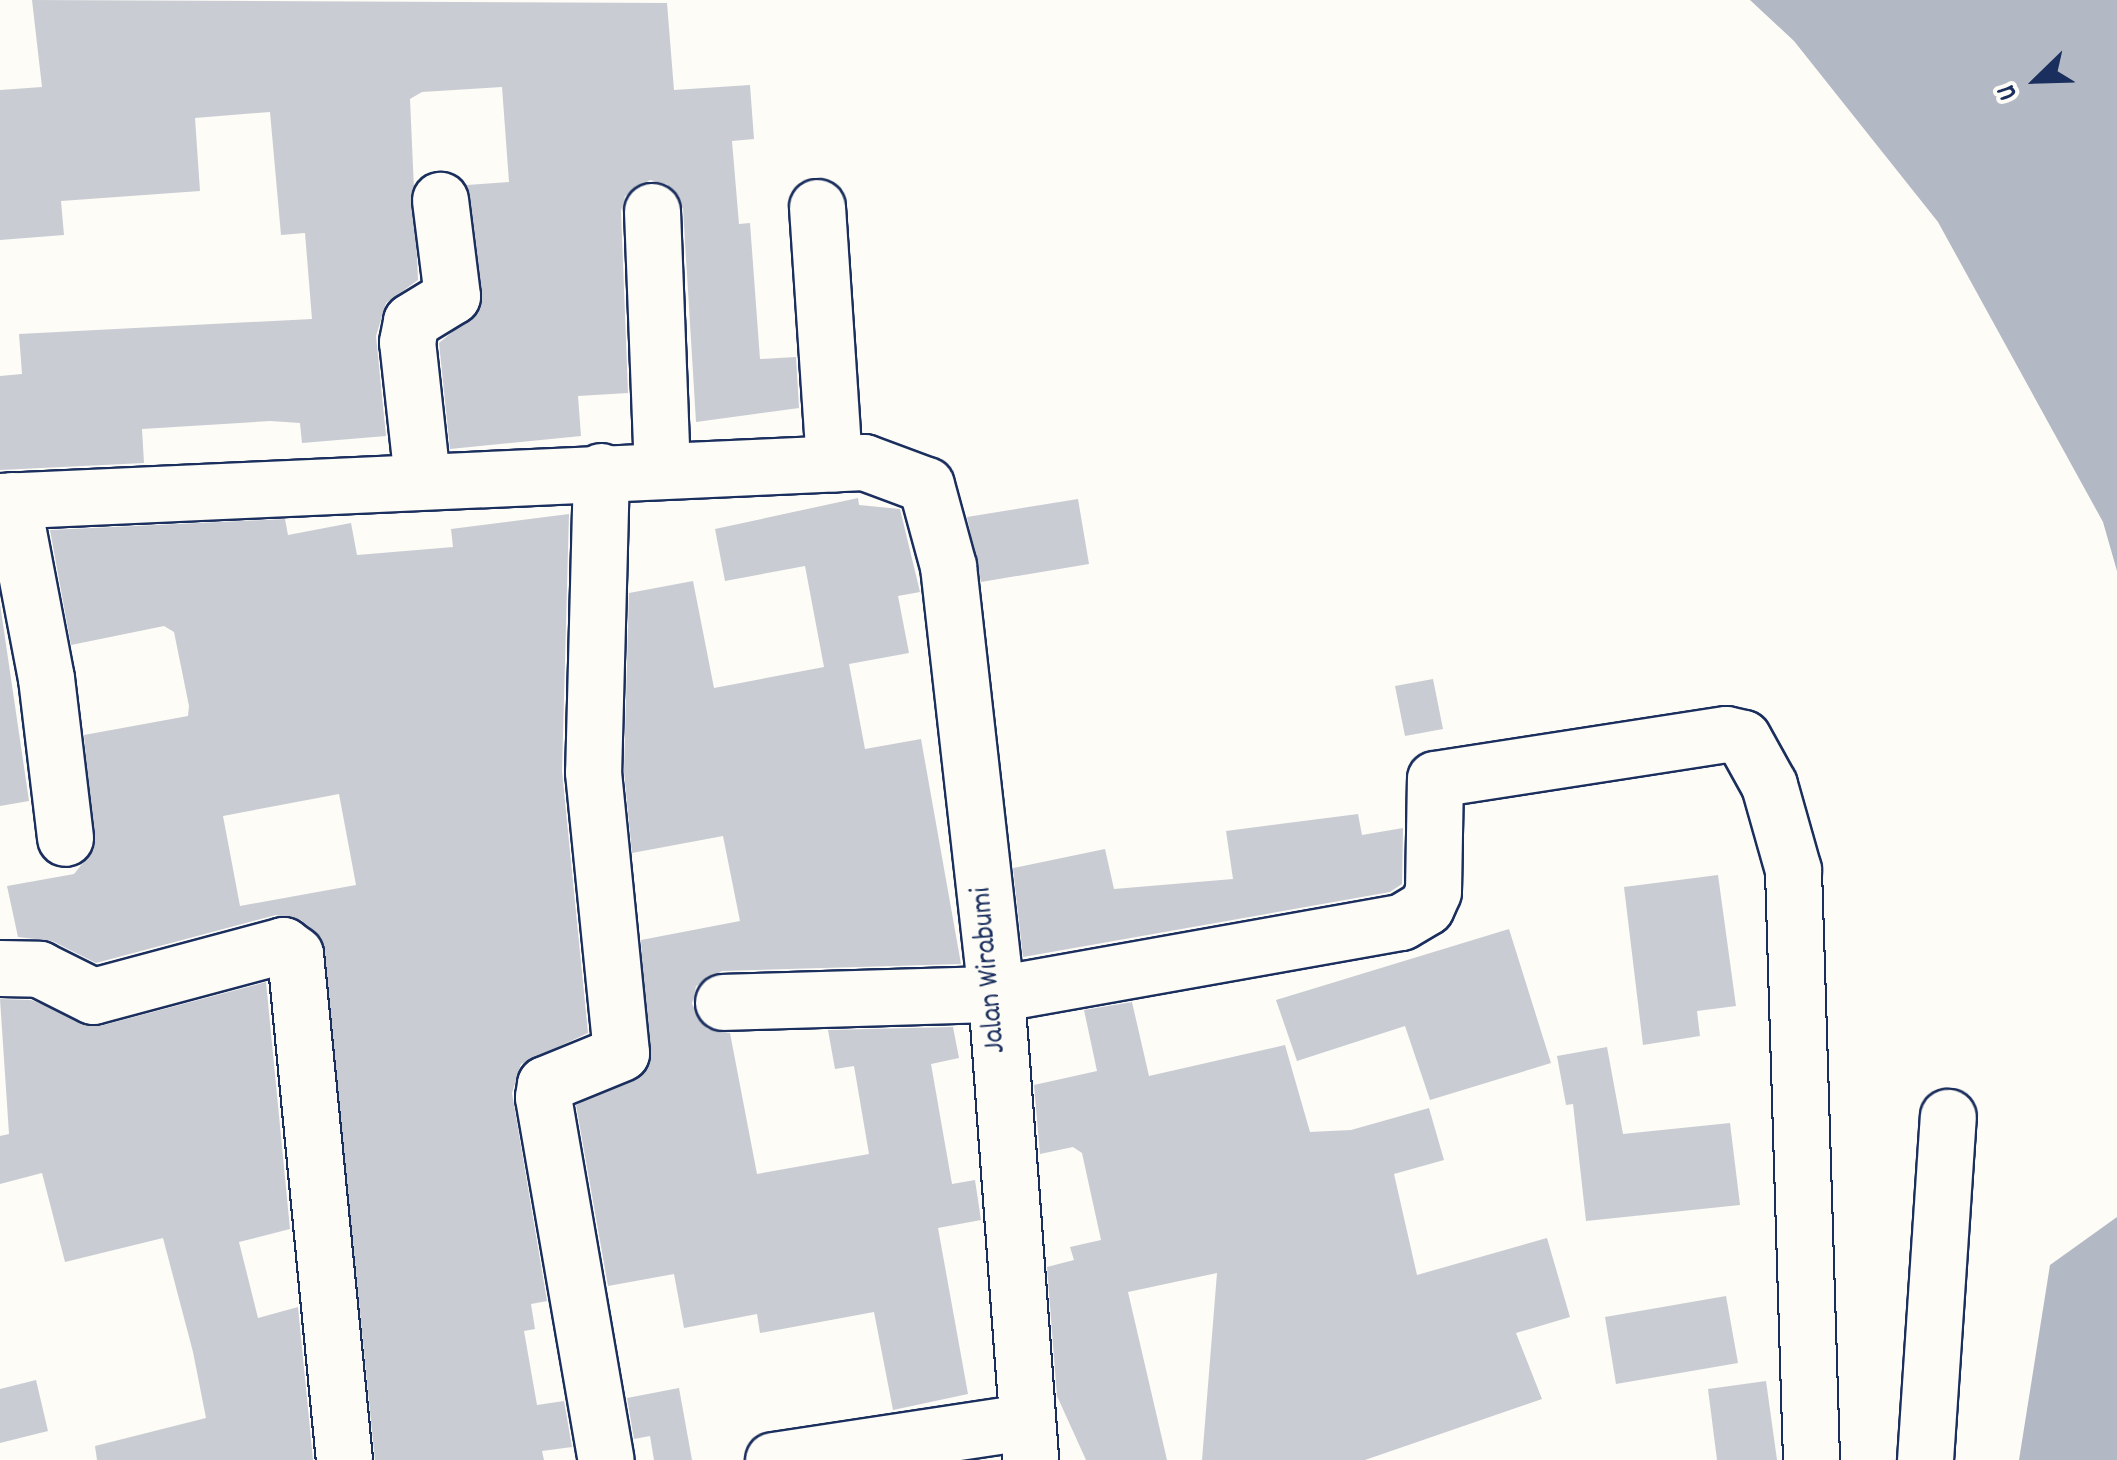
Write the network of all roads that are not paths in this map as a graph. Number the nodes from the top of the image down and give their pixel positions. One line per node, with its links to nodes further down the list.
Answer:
1 (440, 200): 7 (street)
2 (817, 207): 4 (street)
3 (652, 211): 5 (street)
4 (834, 463): 5 (street); 11 (street, Jalan Wirabumi)
5 (662, 470): 6 (street)
6 (601, 471): 7 (street); 16 (street)
7 (422, 479): 8 (street)
8 (6, 500): 9 (street)
9 (65, 838)
10 (0, 968): 15 (street)
11 (996, 994): 12 (street); 14 (street, Jalan Wirabumi); 18 (street)
12 (723, 1002)
13 (1948, 1117): 19 (street)
14 (1028, 1441): 17 (street)
15 (344, 1460)
16 (606, 1460)
17 (773, 1460)
18 (1811, 1460)
19 (1925, 1460)

